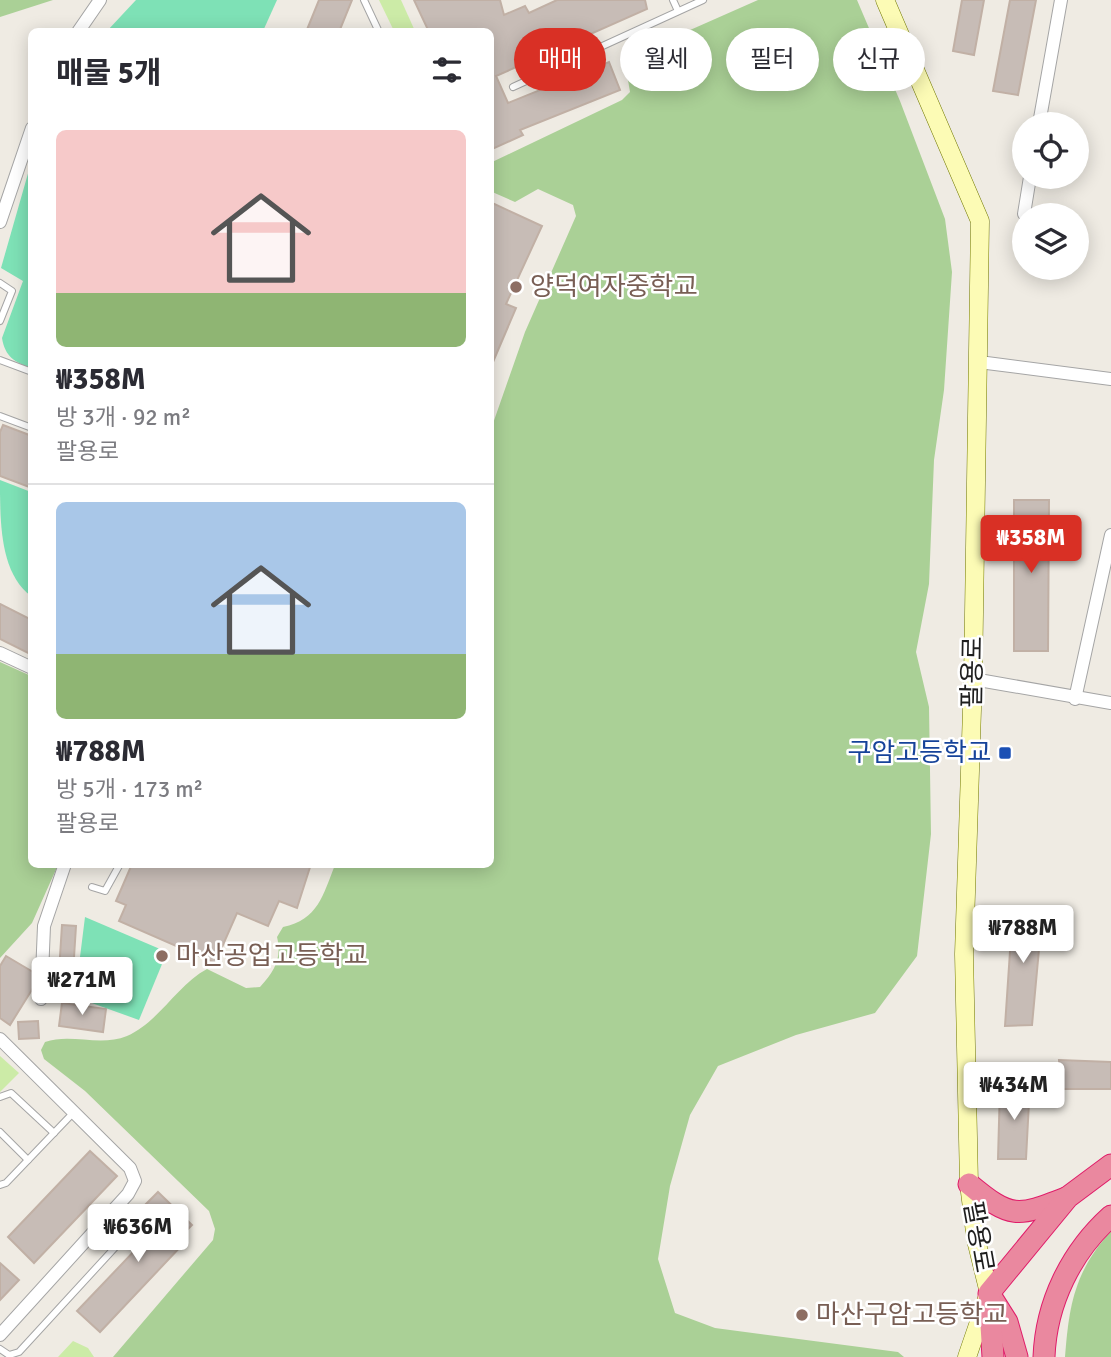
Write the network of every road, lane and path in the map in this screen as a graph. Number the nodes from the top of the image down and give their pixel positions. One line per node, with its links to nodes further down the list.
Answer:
1 (100, 0): 8 (street)
2 (364, 0): 9 (lane)
3 (673, 0): 7 (lane)
4 (702, 0): 7 (lane)
5 (885, 0): 17 (main road, 팔용로)
6 (1061, 0): 11 (street)
7 (678, 11): 10 (lane)
8 (81, 28)
9 (377, 28)
10 (513, 87)
11 (1041, 112)
12 (28, 140): 13 (street)
13 (0, 222)
14 (0, 283): 15 (lane)
15 (0, 321)
16 (0, 360): 18 (lane)
17 (979, 362): 19 (street); 25 (main road, 팔용로)
18 (28, 370)
19 (1111, 379)
20 (0, 416): 21 (lane)
21 (28, 426)
22 (1111, 535): 26 (street)
23 (0, 653): 24 (street)
24 (28, 666)
25 (973, 679): 26 (street); 40 (main road, 팔용로)
26 (1075, 699): 27 (street)
27 (1111, 703)
28 (64, 868): 31 (street)
29 (118, 868): 30 (lane)
30 (92, 887)
31 (41, 999)
32 (0, 1039): 34 (street)
33 (0, 1097): 36 (lane)
34 (75, 1111): 36 (lane); 45 (street)
35 (0, 1132): 37 (lane)
36 (54, 1133): 37 (lane)
37 (28, 1160): 39 (lane)
38 (1111, 1165): 41 (highway)
39 (0, 1185)
40 (969, 1185): 41 (highway); 44 (main road, 팔용로)
41 (1068, 1197): 44 (highway)
42 (1111, 1216): 50 (highway)
43 (143, 1217): 46 (lane)
44 (989, 1293): 47 (main road, 팔용로); 48 (highway); 49 (highway)
45 (0, 1335)
46 (0, 1349)
47 (967, 1357)
48 (993, 1357)
49 (1017, 1357)
50 (1044, 1357)

